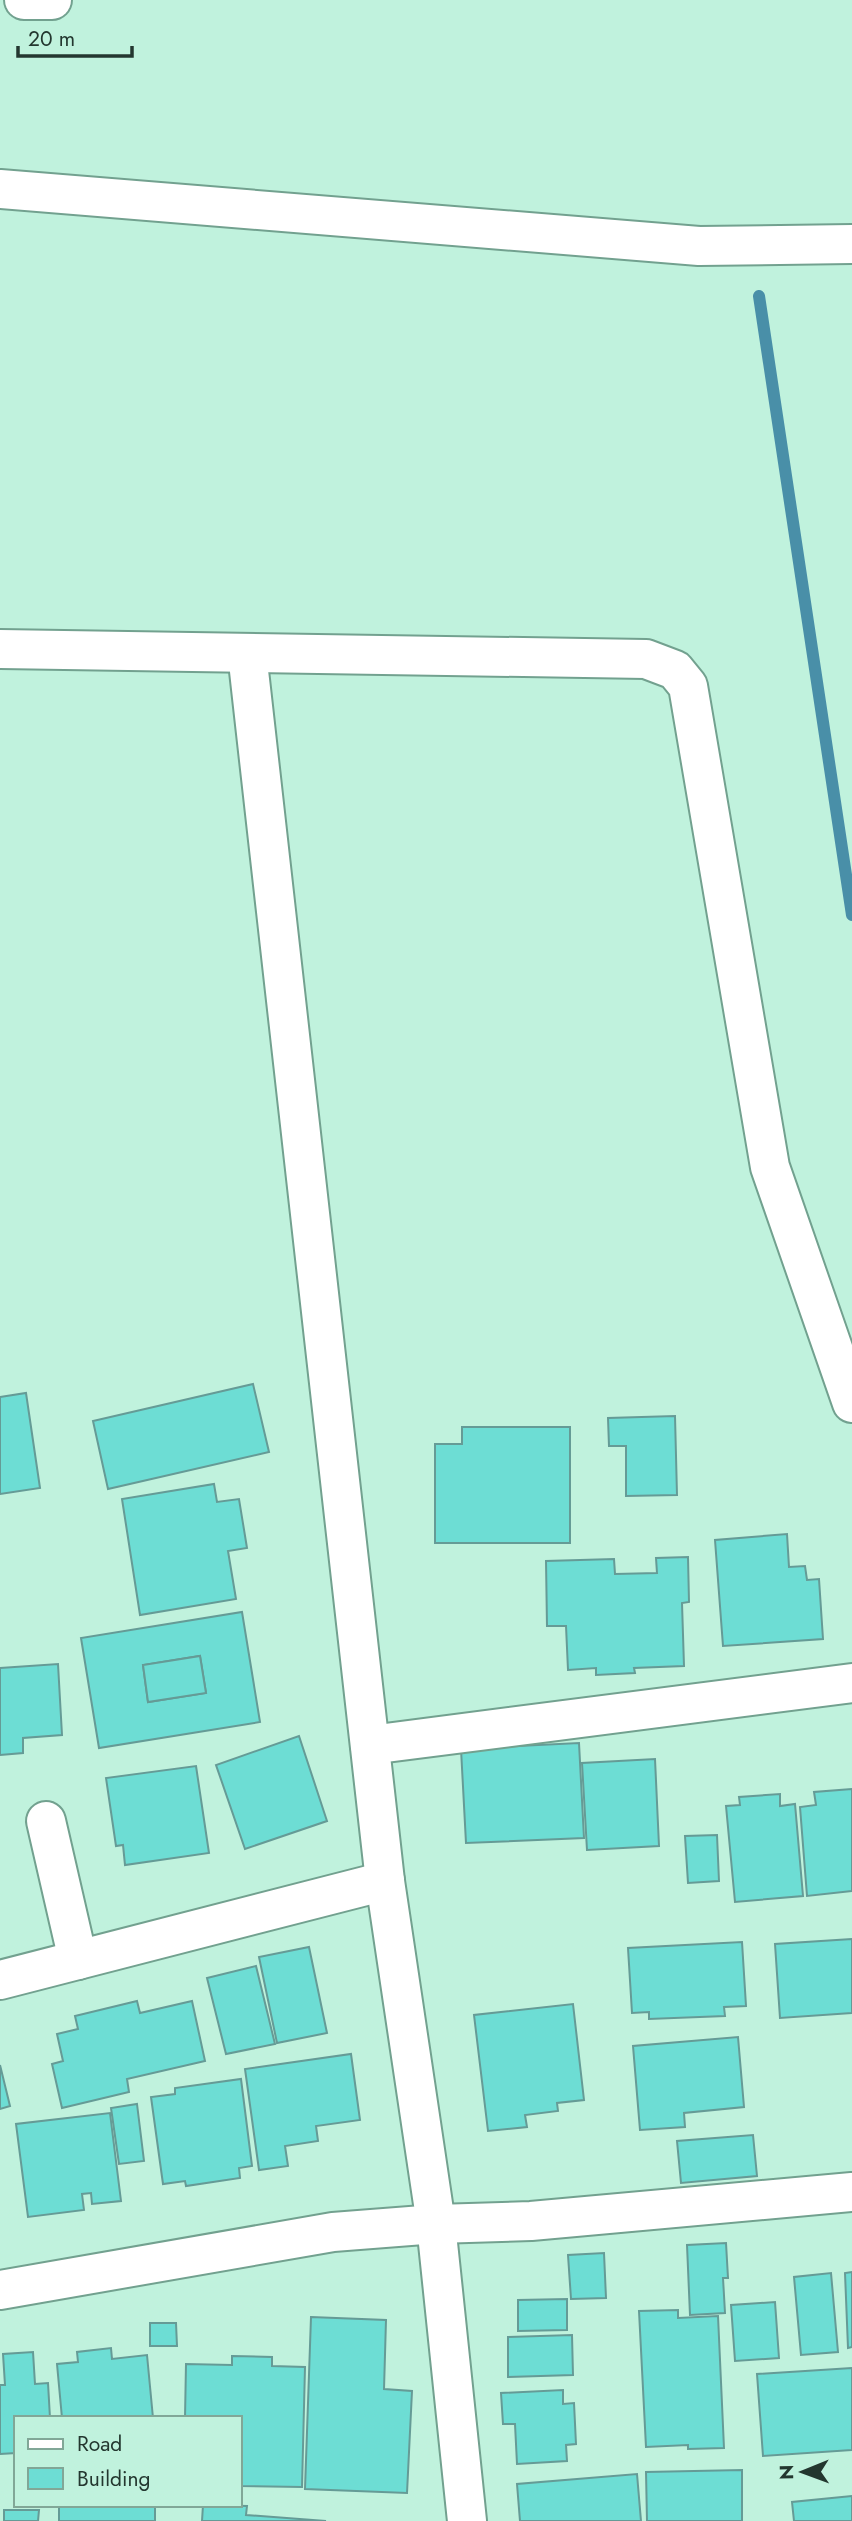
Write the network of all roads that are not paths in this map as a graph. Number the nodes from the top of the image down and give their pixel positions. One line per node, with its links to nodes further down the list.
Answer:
1 (24, 0): 2 (street)
2 (52, 0)
3 (0, 189): 4 (street)
4 (852, 244)
5 (0, 649): 6 (street)
6 (247, 653): 7 (street); 9 (street)
7 (852, 1403)
8 (852, 1683): 9 (street)
9 (370, 1745): 11 (street)
10 (46, 1821): 12 (street)
11 (385, 1881): 12 (street); 15 (street)
12 (78, 1960): 13 (street)
13 (0, 1980)
14 (852, 2192): 15 (street)
15 (436, 2224): 16 (street); 17 (street)
16 (0, 2290)
17 (467, 2521)

